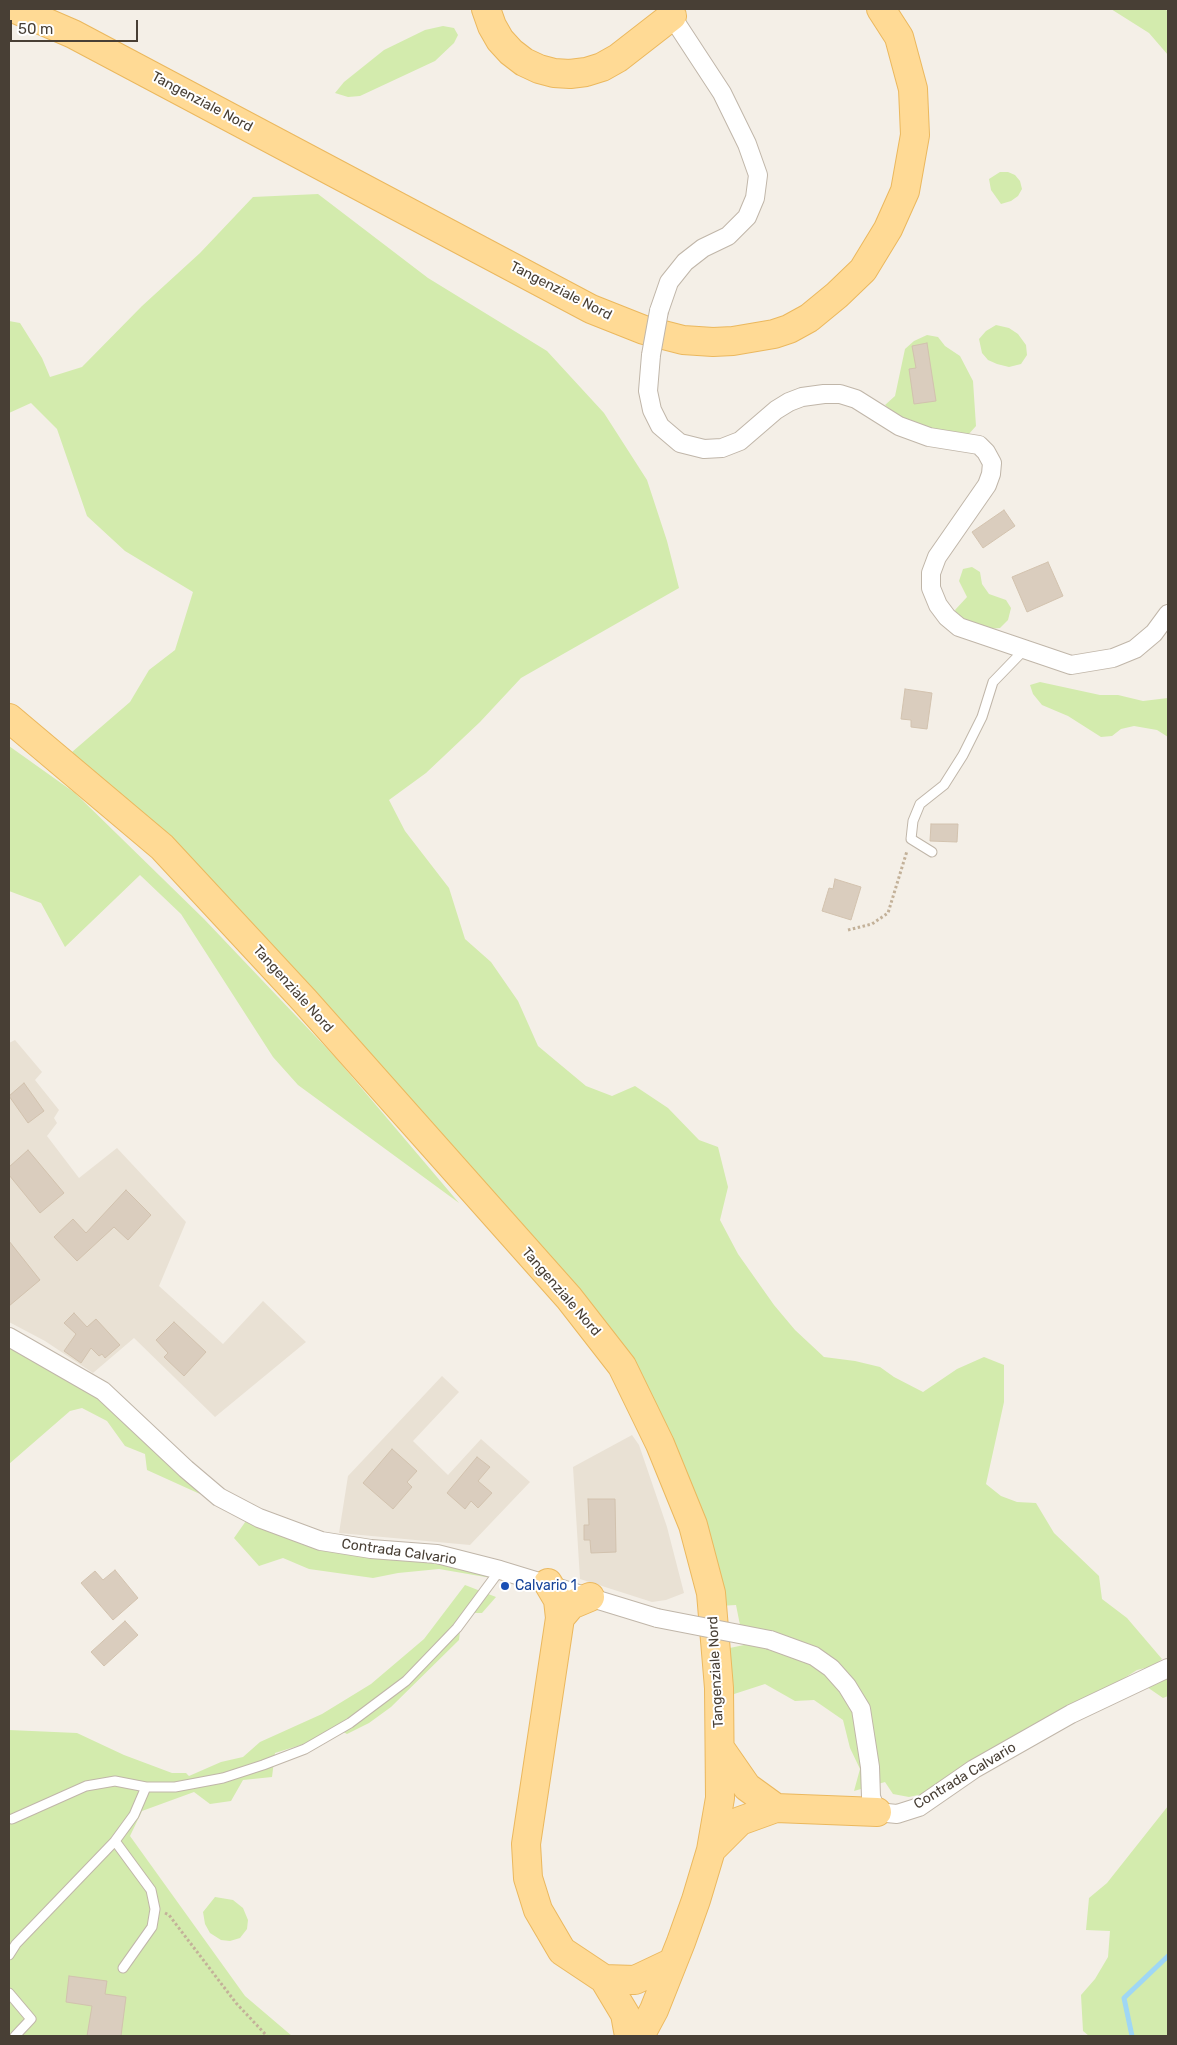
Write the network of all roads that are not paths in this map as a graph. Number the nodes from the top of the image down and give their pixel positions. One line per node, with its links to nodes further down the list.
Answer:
1 (15, 9): 3 (main road, Tangenziale Nord)
2 (486, 9): 4 (main road)
3 (881, 9)
4 (670, 13): 6 (street, bridge)
5 (1168, 614): 6 (street)
6 (1024, 650): 8 (lane)
7 (9, 718): 15 (main road, Tangenziale Nord)
8 (932, 852)
9 (9, 1337): 10 (street, Contrada Calvario)
10 (500, 1570): 11 (street, Contrada Calvario); 16 (lane)
11 (548, 1583): 12 (street, Contrada Calvario); 13 (main road)
12 (590, 1597): 13 (main road); 18 (street, Contrada Calvario, bridge)
13 (560, 1618): 25 (main road)
14 (1168, 1668): 18 (street, Contrada Calvario)
15 (720, 1748): 17 (main road); 21 (main road, Tangenziale Nord)
16 (146, 1787): 19 (lane); 20 (lane)
17 (776, 1808): 18 (main road); 21 (main road)
18 (877, 1812)
19 (12, 1819)
20 (115, 1841): 22 (lane); 24 (lane)
21 (711, 1850): 23 (main road, Tangenziale Nord)
22 (9, 1955)
23 (673, 1962): 25 (main road); 29 (main road, Tangenziale Nord)
24 (123, 1968)
25 (604, 1979): 28 (main road)
26 (9, 1993): 27 (lane)
27 (15, 2036)
28 (629, 2036)
29 (640, 2036)

